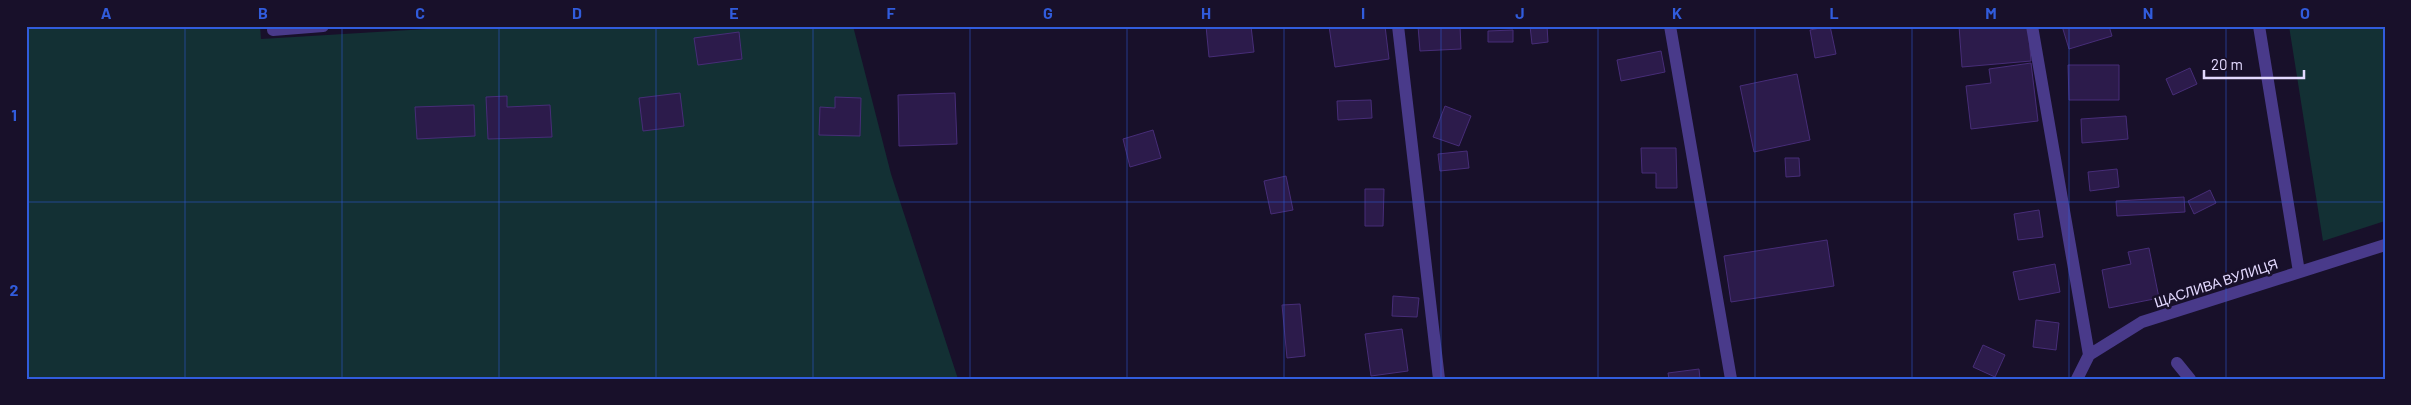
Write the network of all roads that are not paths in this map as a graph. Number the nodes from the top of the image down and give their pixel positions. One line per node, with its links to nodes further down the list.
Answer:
1 (323, 26): 6 (street)
2 (1398, 26): 11 (street)
3 (1670, 26): 12 (street)
4 (2032, 26): 9 (street)
5 (2259, 26): 8 (street)
6 (273, 30)
7 (2385, 244): 8 (street, ЩАСЛИВА ВУЛИЦЯ)
8 (2299, 272): 9 (street, ЩАСЛИВА ВУЛИЦЯ)
9 (2089, 355): 13 (street)
10 (2176, 363): 14 (street)
11 (1439, 379)
12 (1731, 379)
13 (2077, 379)
14 (2190, 379)

